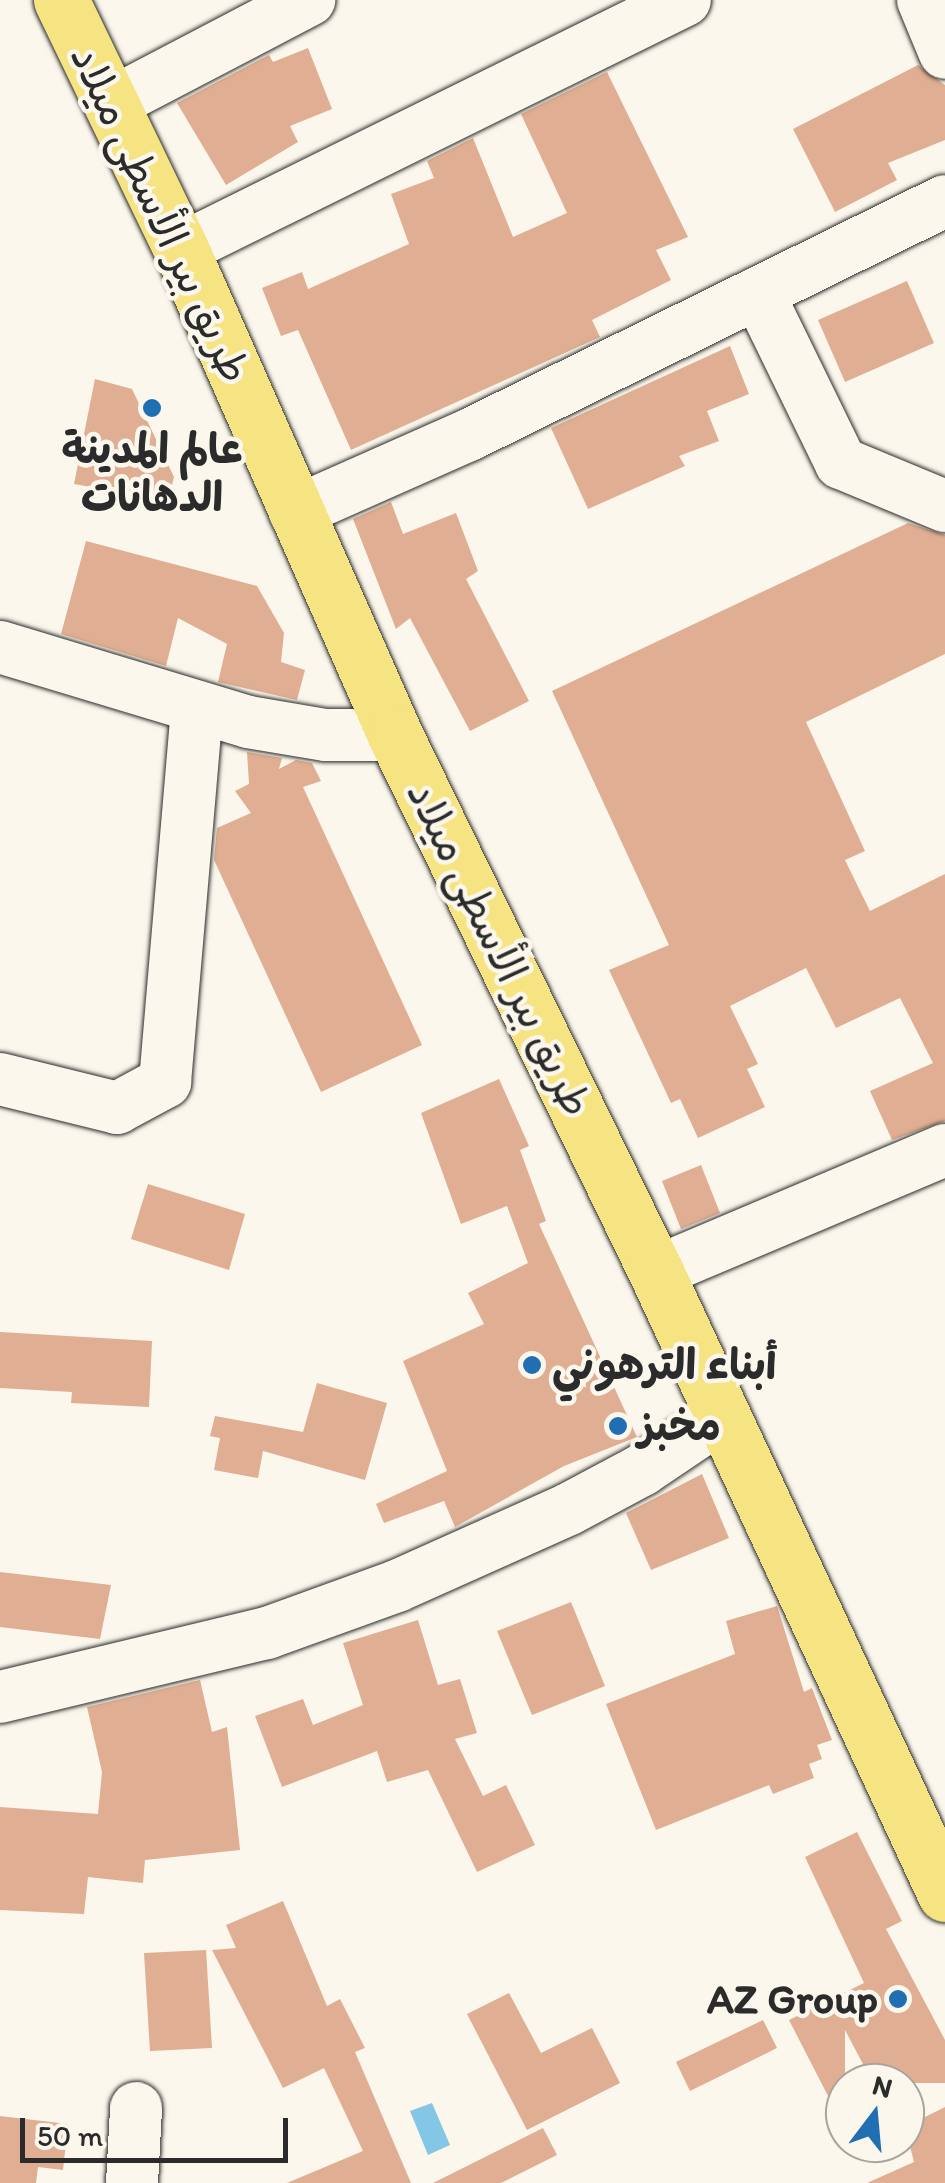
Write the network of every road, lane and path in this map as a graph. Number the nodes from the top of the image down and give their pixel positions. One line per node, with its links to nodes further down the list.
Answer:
1 (61, 0): 6 (main road, طريق بير الأسطى ميلاد)
2 (309, 0): 6 (street)
3 (685, 0): 8 (street)
4 (924, 0): 5 (street)
5 (945, 53)
6 (110, 104): 8 (main road, طريق بير الأسطى ميلاد)
7 (945, 200): 9 (street)
8 (181, 249): 11 (main road, طريق بير الأسطى ميلاد)
9 (758, 293): 10 (street); 11 (street)
10 (945, 506)
11 (295, 512): 14 (main road, طريق بير الأسطى ميلاد)
12 (0, 647): 13 (street)
13 (198, 707): 14 (street); 15 (street)
14 (395, 735): 17 (main road, طريق بير الأسطى ميلاد)
15 (0, 1079)
16 (945, 1150): 17 (street)
17 (656, 1272): 18 (main road, طريق بير الأسطى ميلاد)
18 (722, 1416): 19 (street); 20 (main road, طريق بير الأسطى ميلاد)
19 (0, 1697)
20 (945, 1894)
21 (136, 2108): 22 (street)
22 (132, 2183)

